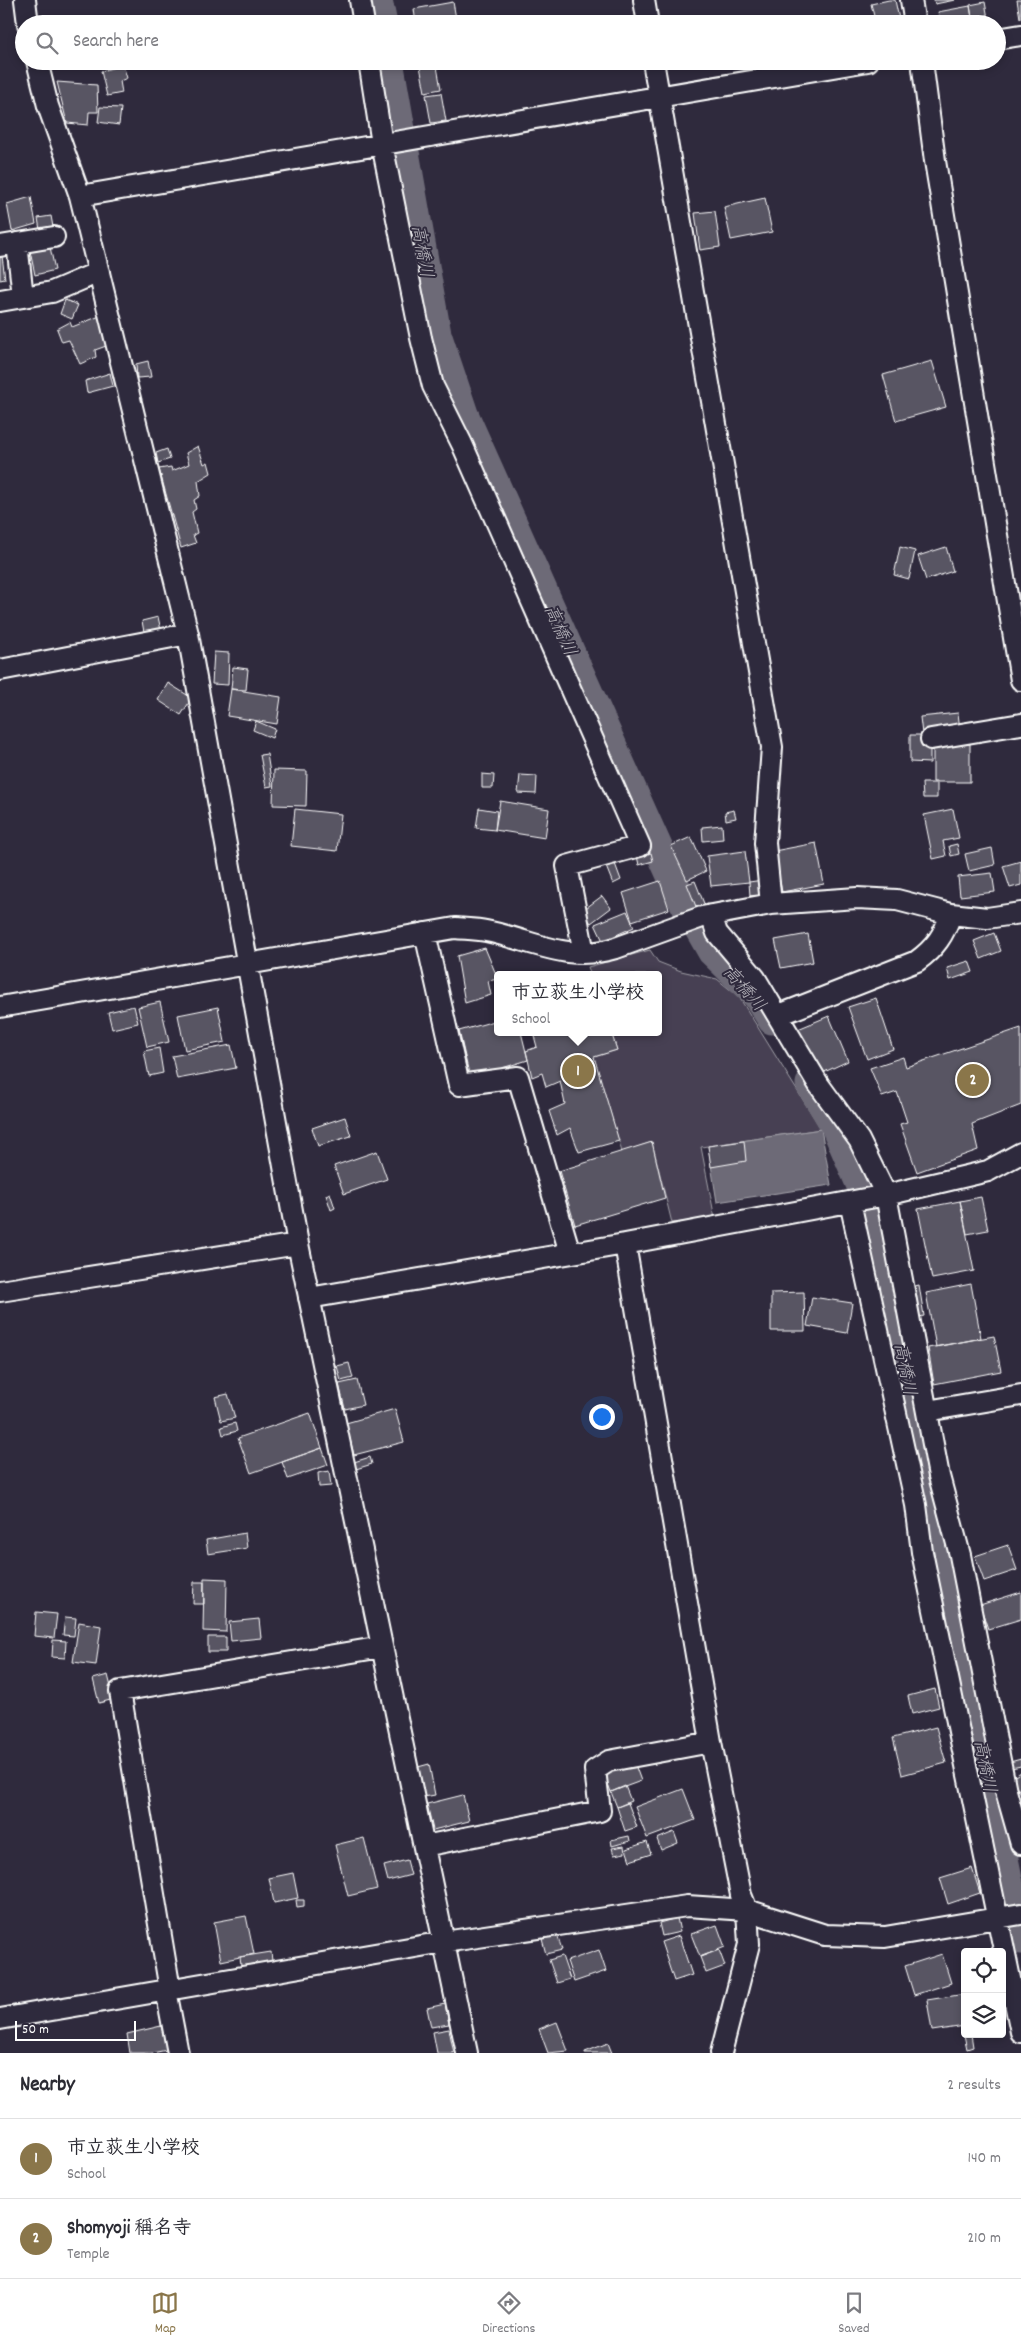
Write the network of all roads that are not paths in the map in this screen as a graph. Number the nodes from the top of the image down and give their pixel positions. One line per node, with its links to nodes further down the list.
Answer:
1 (25, 0): 5 (street)
2 (360, 0): 6 (street)
3 (644, 0): 7 (street)
4 (911, 0): 8 (street)
5 (27, 15)
6 (362, 15)
7 (646, 15)
8 (914, 15)
9 (1021, 35): 10 (street)
10 (1006, 38)
11 (39, 70): 18 (street)
12 (370, 70): 17 (street)
13 (654, 70): 16 (street)
14 (817, 70): 16 (street)
15 (923, 70): 26 (street)
16 (658, 98): 17 (street); 29 (street)
17 (382, 144): 18 (street); 34 (street)
18 (80, 196): 21 (street)
19 (54, 237): 20 (street)
20 (8, 245): 22 (street)
21 (100, 272): 22 (street); 24 (street)
22 (23, 297): 23 (street)
23 (0, 301)
24 (188, 634): 25 (street); 35 (street)
25 (0, 670)
26 (1021, 680)
27 (1021, 724): 28 (street)
28 (931, 739)
29 (771, 904): 31 (street); 32 (street)
30 (1021, 913): 31 (street)
31 (951, 914): 37 (street)
32 (711, 915): 34 (street); 37 (street)
33 (425, 933): 34 (street); 35 (street); 43 (street)
34 (584, 953)
35 (248, 965): 36 (street); 41 (street)
36 (0, 1007)
37 (779, 1015): 39 (street)
38 (1021, 1154): 39 (street)
39 (886, 1196): 40 (street); 47 (street)
40 (850, 1202): 42 (street); 54 (street)
41 (298, 1244): 44 (street); 45 (street)
42 (625, 1244): 43 (street); 49 (street)
43 (570, 1253): 45 (street)
44 (0, 1291)
45 (309, 1298): 48 (street)
46 (1021, 1395): 47 (street)
47 (927, 1411): 50 (street)
48 (382, 1647): 51 (street); 56 (street)
49 (711, 1742): 51 (street); 52 (street)
50 (1021, 1844)
51 (424, 1846): 55 (street)
52 (748, 1910): 54 (street); 55 (street); 61 (street)
53 (1021, 1914): 54 (street)
54 (997, 1918): 58 (street)
55 (444, 1942): 56 (street); 60 (street)
56 (168, 1990): 57 (street); 59 (street)
57 (0, 2020)
58 (1021, 2032)
59 (178, 2053)
60 (467, 2053)
61 (721, 2053)

